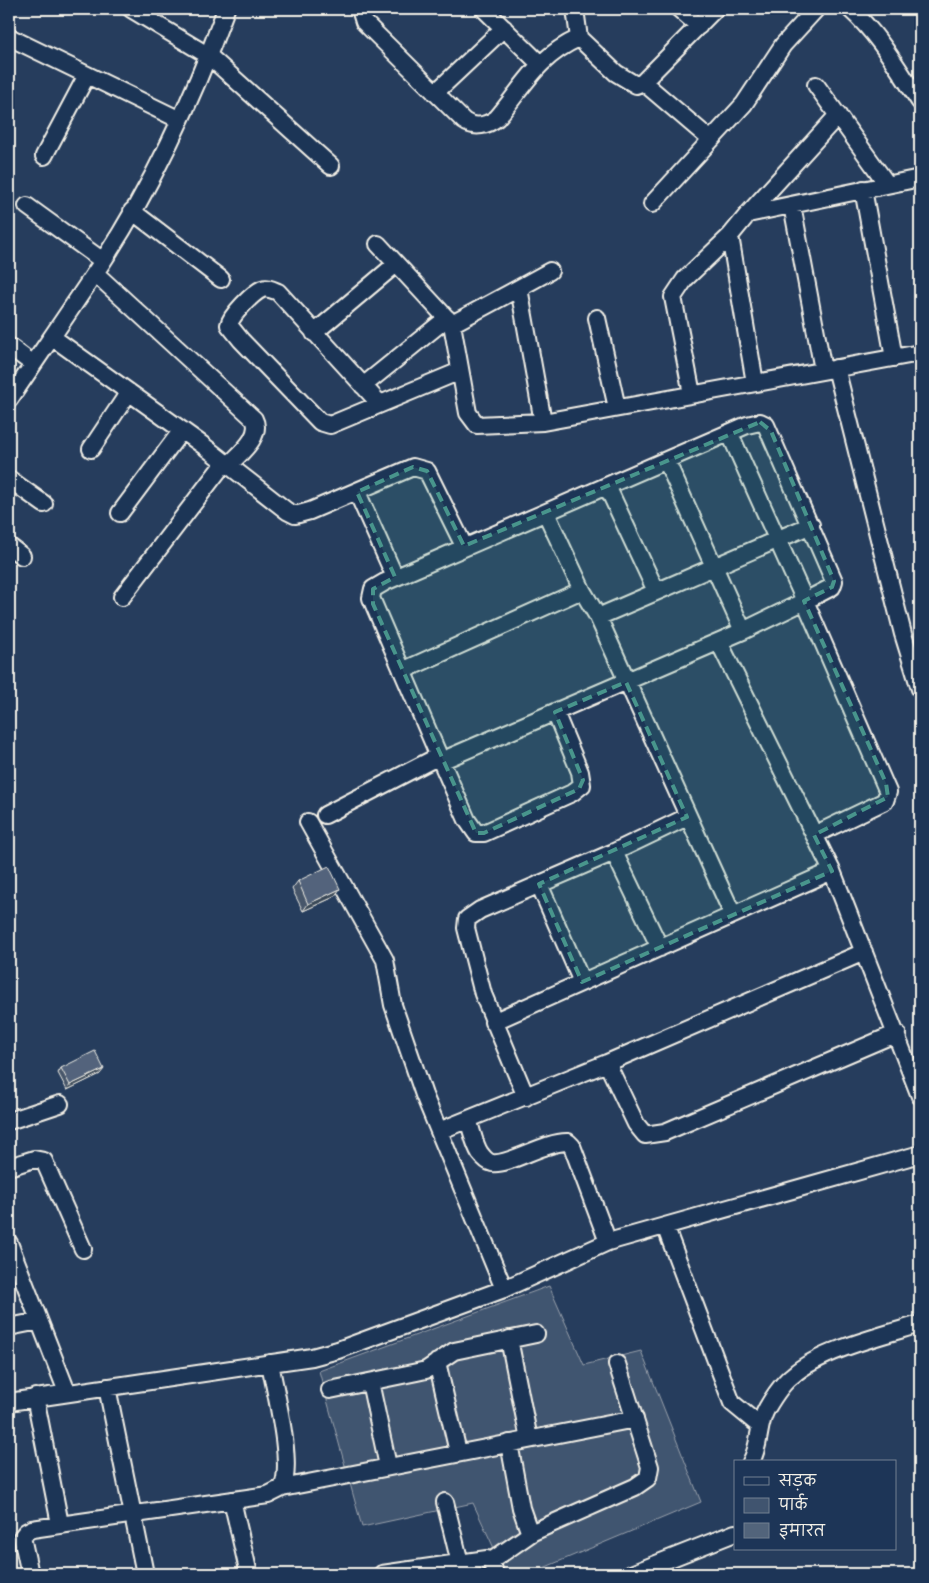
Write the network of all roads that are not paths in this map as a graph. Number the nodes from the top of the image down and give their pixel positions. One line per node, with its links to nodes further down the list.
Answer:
1 (226, 9): 14 (street)
2 (360, 9): 19 (street)
3 (484, 9): 11 (street)
4 (575, 9): 13 (street)
5 (679, 9): 10 (street)
6 (715, 9): 10 (street)
7 (816, 9): 23 (street)
8 (850, 9): 20 (street)
9 (134, 10): 14 (street)
10 (699, 26): 17 (street)
11 (504, 28): 15 (street); 19 (street)
12 (9, 37): 16 (street)
13 (579, 38): 15 (street); 17 (street)
14 (209, 56): 22 (street); 25 (street)
15 (539, 63): 19 (street)
16 (87, 75): 22 (street); 24 (street)
17 (643, 82): 23 (street)
18 (816, 85): 21 (street)
19 (435, 93)
20 (920, 102)
21 (838, 115): 27 (street); 33 (street)
22 (180, 120): 32 (street)
23 (711, 140): 29 (street)
24 (44, 156)
25 (331, 166)
26 (920, 178): 27 (street)
27 (887, 184): 28 (street)
28 (863, 189): 30 (street); 47 (street)
29 (652, 204)
30 (792, 205): 33 (street); 49 (street)
31 (27, 206): 37 (street)
32 (132, 211): 37 (street); 39 (street)
33 (748, 214): 34 (street)
34 (730, 236): 51 (street); 54 (street)
35 (378, 244): 36 (street)
36 (396, 264): 42 (street); 43 (street)
37 (99, 267): 44 (street); 63 (street)
38 (550, 271): 40 (street)
39 (221, 279)
40 (519, 288): 42 (street); 58 (street)
41 (597, 318): 57 (street)
42 (450, 321): 50 (street); 52 (street)
43 (314, 333): 52 (street); 56 (street)
44 (52, 337): 48 (street); 53 (street)
45 (9, 346): 48 (street)
46 (920, 353): 47 (street)
47 (894, 358): 49 (street)
48 (33, 364): 55 (street)
49 (830, 369): 51 (street); 86 (street)
50 (460, 371): 56 (street); 58 (street)
51 (755, 383): 54 (street)
52 (363, 386): 56 (street)
53 (129, 392): 59 (street); 61 (street)
54 (692, 394): 57 (street)
55 (9, 400)
56 (380, 404)
57 (617, 408): 58 (street)
58 (543, 422)
59 (182, 430): 63 (street); 68 (street)
60 (730, 434): 62 (street); 70 (street); 71 (street)
61 (91, 450)
62 (667, 462): 65 (street); 75 (street)
63 (227, 464): 66 (street); 79 (street)
64 (9, 479): 67 (street)
65 (607, 486): 69 (street); 78 (street)
66 (356, 492): 73 (street); 76 (street)
67 (44, 504)
68 (120, 513)
69 (546, 513): 73 (street); 77 (street)
70 (811, 525): 71 (street); 80 (street)
71 (776, 540): 75 (street); 80 (street)
72 (9, 546): 74 (street)
73 (464, 546): 76 (street)
74 (22, 556)
75 (714, 567): 78 (street); 82 (street)
76 (395, 577): 84 (street)
77 (582, 590): 81 (street); 84 (street)
78 (656, 592): 81 (street)
79 (122, 597)
80 (804, 601): 82 (street); 92 (street)
81 (598, 616): 85 (street)
82 (743, 631): 83 (street)
83 (718, 642): 85 (street); 92 (street)
84 (402, 670): 88 (street)
85 (626, 682): 87 (street); 90 (street)
86 (920, 689)
87 (556, 712): 88 (street); 88 (street)
88 (440, 759): 89 (street)
89 (325, 815)
90 (687, 817): 93 (street); 96 (street)
91 (308, 822): 108 (street)
92 (814, 836): 94 (street)
93 (614, 852): 95 (street); 97 (street)
94 (832, 871): 96 (street); 98 (street)
95 (539, 884): 99 (street); 100 (street)
96 (733, 915): 97 (street)
97 (660, 948): 99 (street)
98 (864, 952): 101 (street); 102 (street)
99 (582, 982): 100 (street)
100 (494, 1022): 104 (street)
101 (897, 1033): 102 (street); 103 (street)
102 (607, 1063): 104 (street)
103 (920, 1096)
104 (526, 1097): 106 (street)
105 (60, 1104): 107 (street)
106 (468, 1120): 108 (street); 112 (street)
107 (9, 1121)
108 (439, 1131): 115 (street)
109 (920, 1154): 111 (street)
110 (9, 1167): 113 (street)
111 (665, 1226): 112 (street); 131 (street)
112 (608, 1242): 115 (street)
113 (83, 1249)
114 (10, 1250): 116 (street)
115 (504, 1289): 122 (street)
116 (39, 1321): 118 (street); 127 (street)
117 (920, 1324): 131 (street)
118 (9, 1327)
119 (536, 1334): 120 (street)
120 (509, 1339): 121 (street); 132 (street)
121 (437, 1362): 124 (street); 134 (street)
122 (270, 1363): 125 (street); 137 (street)
123 (617, 1364): 130 (street)
124 (370, 1382): 126 (street); 136 (street)
125 (107, 1387): 127 (street); 140 (street)
126 (330, 1390)
127 (67, 1392): 128 (street)
128 (35, 1398): 129 (street); 141 (street)
129 (9, 1402)
130 (635, 1419): 132 (street); 143 (street)
131 (760, 1426): 135 (street)
132 (529, 1439): 133 (street)
133 (510, 1443): 134 (street); 143 (street)
134 (458, 1452): 136 (street)
135 (751, 1460)
136 (388, 1466): 137 (street)
137 (282, 1488): 138 (street)
138 (232, 1500): 140 (street); 149 (street)
139 (445, 1502): 144 (street)
140 (134, 1514): 141 (street); 148 (street)
141 (60, 1524): 147 (street)
142 (734, 1533): 151 (street)
143 (530, 1534): 145 (street)
144 (460, 1563): 145 (street); 146 (street)
145 (493, 1568)
146 (401, 1573): 150 (street)
147 (30, 1574)
148 (145, 1574)
149 (249, 1574)
150 (382, 1574)
151 (631, 1574)

